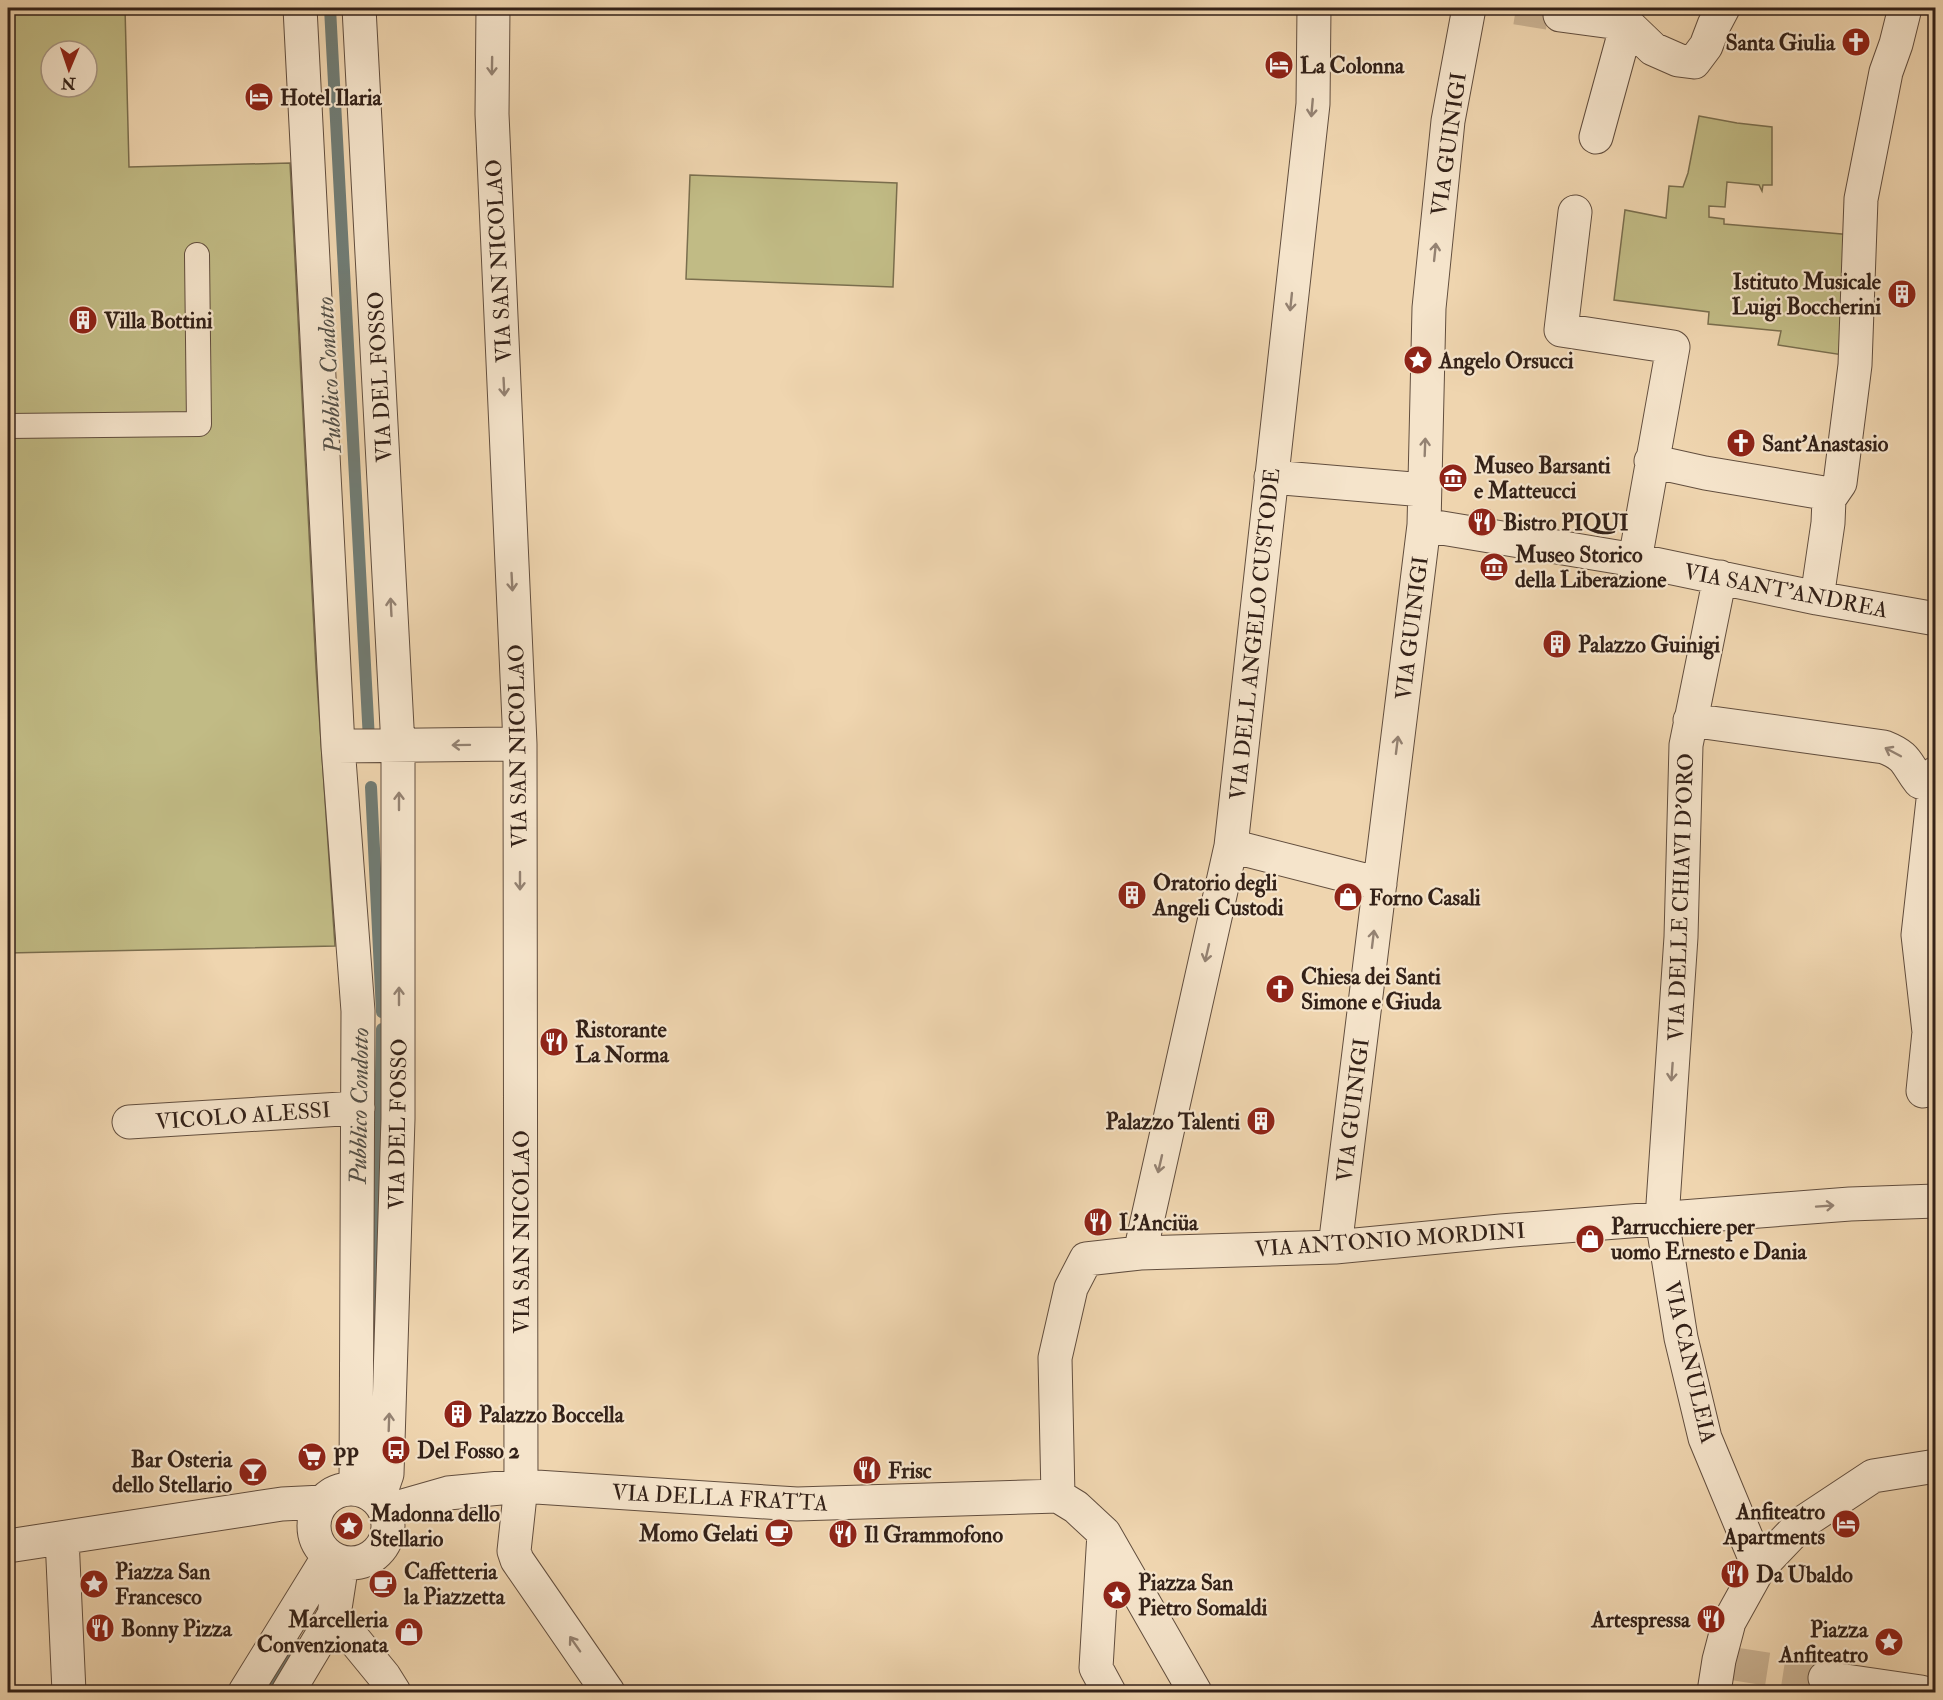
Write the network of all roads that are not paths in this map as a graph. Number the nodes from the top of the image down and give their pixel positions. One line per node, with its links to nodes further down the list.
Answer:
1 (300, 8): 25 (street, VIA DEL FOSSO)
2 (359, 8): 26 (street, VIA DEL FOSSO, one-way to 2)
3 (493, 8): 24 (street, VIA SAN NICOLAO, one-way to 24)
4 (1314, 8): 15 (street, VIA DELL ANGELO CUSTODE, one-way to 15)
5 (1469, 8): 16 (street, VIA GUINIGI, one-way to 5)
6 (1723, 8): 9 (street)
7 (1905, 8): 17 (street)
8 (1560, 15): 9 (street)
9 (1627, 24): 10 (street)
10 (1596, 137)
11 (1575, 212): 14 (street)
12 (197, 255): 13 (lane)
13 (8, 426)
14 (1651, 461): 17 (street); 19 (street)
15 (1271, 477): 16 (street); 28 (street, VIA DELL ANGELO CUSTODE)
16 (1424, 490): 18 (street, VIA GUINIGI)
17 (1835, 491): 21 (street)
18 (1424, 525): 19 (street, VIA SANT'ANDREA); 29 (street, VIA GUINIGI, one-way to 18)
19 (1635, 560): 20 (street, VIA SANT'ANDREA)
20 (1720, 577): 21 (street, VIA SANT'ANDREA); 23 (street, VIA DELLE CHIAVI D'ORO)
21 (1817, 598): 22 (street, VIA SANT'ANDREA)
22 (1935, 619)
23 (1690, 720): 27 (street, one-way to 23); 34 (street, VIA DELLE CHIAVI D'ORO, one-way to 34)
24 (520, 744): 26 (street, VIA SAN NICOLAO, one-way to 26); 38 (street, VIA SAN NICOLAO, one-way to 38)
25 (338, 746): 26 (street); 31 (street, VIA DEL FOSSO)
26 (398, 746): 40 (street, VIA DEL FOSSO, one-way to 26)
27 (1935, 782): 30 (street)
28 (1231, 846): 29 (street); 36 (street, VIA DELL ANGELO CUSTODE, one-way to 36)
29 (1380, 884): 35 (street, VIA GUINIGI, one-way to 29)
30 (1923, 1091)
31 (358, 1108): 32 (street, VICOLO ALESSI); 40 (street, VIA DEL FOSSO)
32 (129, 1122)
33 (1935, 1201): 34 (street, VIA ANTONIO MORDINI, one-way to 33)
34 (1662, 1219): 35 (street, VIA ANTONIO MORDINI); 46 (street, VIA CANULEIA)
35 (1335, 1247): 36 (street, VIA ANTONIO MORDINI)
36 (1140, 1253): 39 (street, VIA ANTONIO MORDINI)
37 (1935, 1466): 46 (street)
38 (521, 1486): 39 (street, VIA DELLA FRATTA); 40 (street, VIA DELLA FRATTA); 53 (street, VIA SAN NICOLAO, one-way to 38)
39 (1058, 1496): 42 (street)
40 (373, 1500): 41 (street); 45 (street)
41 (323, 1502): 43 (street); 45 (street)
42 (1104, 1533): 54 (street); 55 (street)
43 (62, 1538): 44 (street); 49 (street)
44 (8, 1546)
45 (335, 1560): 47 (street); 50 (street)
46 (1759, 1568): 56 (street)
47 (334, 1615): 51 (street); 52 (street)
48 (1825, 1678): 57 (street)
49 (69, 1692)
50 (245, 1692)
51 (288, 1692)
52 (394, 1692)
53 (608, 1692)
54 (1109, 1692)
55 (1195, 1692)
56 (1714, 1692)
57 (1921, 1692)

